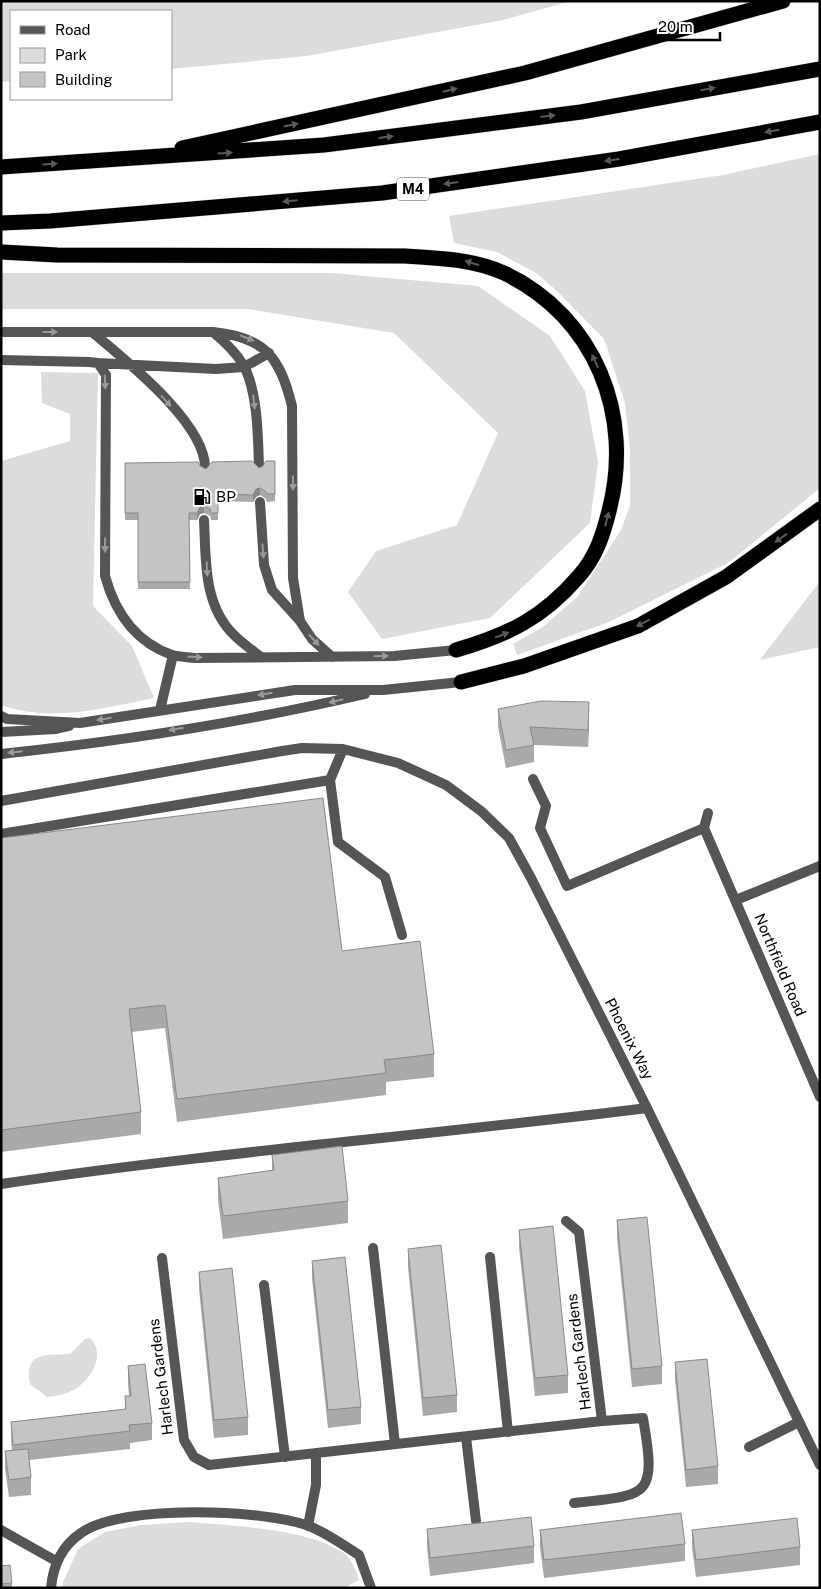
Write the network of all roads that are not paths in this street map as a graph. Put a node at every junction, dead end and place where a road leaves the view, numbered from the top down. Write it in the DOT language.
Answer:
graph roads {
  1 [pos="783,1"];
  2 [pos="820,68"];
  3 [pos="820,122"];
  4 [pos="124,160"];
  5 [pos="1,167"];
  6 [pos="1,223"];
  7 [pos="1,252"];
  8 [pos="1,332"];
  9 [pos="92,332"];
  10 [pos="213,332"];
  11 [pos="269,353"];
  12 [pos="1,360"];
  13 [pos="98,363"];
  14 [pos="130,365"];
  15 [pos="244,367"];
  16 [pos="260,468"];
  17 [pos="205,469"];
  18 [pos="260,502"];
  19 [pos="820,509"];
  20 [pos="204,520"];
  21 [pos="300,621"];
  22 [pos="456,650"];
  23 [pos="173,655"];
  24 [pos="261,657"];
  25 [pos="332,657"];
  26 [pos="461,682"];
  27 [pos="383,690"];
  28 [pos="160,710"];
  29 [pos="1,716"];
  30 [pos="80,723"];
  31 [pos="1,732"];
  32 [pos="343,749"];
  33 [pos="1,754"];
  34 [pos="533,779"];
  35 [pos="330,780"];
  36 [pos="1,801"];
  37 [pos="708,813"];
  38 [pos="704,828"];
  39 [pos="1,834"];
  40 [pos="820,866"];
  41 [pos="736,900"];
  42 [pos="402,935"];
  43 [pos="820,1097"];
  44 [pos="647,1108"];
  45 [pos="1,1184"];
  46 [pos="566,1221"];
  47 [pos="373,1248"];
  48 [pos="162,1258"];
  49 [pos="490,1258"];
  50 [pos="264,1285"];
  51 [pos="602,1422"];
  52 [pos="799,1422"];
  53 [pos="508,1432"];
  54 [pos="466,1437"];
  55 [pos="395,1444"];
  56 [pos="749,1447"];
  57 [pos="316,1453"];
  58 [pos="285,1457"];
  59 [pos="820,1465"];
  60 [pos="574,1503"];
  61 [pos="476,1521"];
  62 [pos="308,1526"];
  63 [pos="1,1530"];
  64 [pos="56,1561"];
  65 [pos="51,1588"];
  66 [pos="371,1588"];
  4 -- 1 [label="highway, one-way"];
  4 -- 2 [label="highway, one-way"];
  3 -- 6 [label="highway, M4, one-way"];
  5 -- 4 [label="highway, one-way"];
  22 -- 7 [label="highway, one-way"];
  8 -- 9 [label="street, one-way"];
  9 -- 10 [label="street"];
  9 -- 14 [label="street"];
  10 -- 11 [label="street, one-way"];
  10 -- 15 [label="street"];
  11 -- 15 [label="street"];
  11 -- 21 [label="street, one-way"];
  12 -- 13 [label="street"];
  13 -- 14 [label="street"];
  13 -- 23 [label="street, one-way"];
  14 -- 15 [label="street"];
  14 -- 17 [label="street, one-way"];
  15 -- 16 [label="street, one-way"];
  18 -- 21 [label="street, one-way"];
  19 -- 26 [label="highway, one-way"];
  20 -- 24 [label="street, one-way"];
  21 -- 25 [label="street, one-way"];
  25 -- 22 [label="street, one-way"];
  23 -- 24 [label="street, one-way"];
  23 -- 28 [label="street"];
  24 -- 25 [label="street"];
  26 -- 27 [label="street"];
  27 -- 28 [label="street, one-way"];
  27 -- 33 [label="street, one-way"];
  28 -- 30 [label="street, one-way"];
  29 -- 30 [label="street"];
  30 -- 31 [label="street"];
  32 -- 35 [label="street"];
  32 -- 36 [label="street, Phoenix Way"];
  32 -- 44 [label="street, Phoenix Way"];
  34 -- 38 [label="street"];
  35 -- 39 [label="street"];
  35 -- 42 [label="street"];
  37 -- 38 [label="street"];
  38 -- 41 [label="street, Northfield Road"];
  40 -- 41 [label="street, Northfield Road"];
  41 -- 43 [label="street, Northfield Road"];
  44 -- 45 [label="street"];
  44 -- 52 [label="street, Phoenix Way"];
  46 -- 51 [label="street, Harlech Gardens"];
  47 -- 55 [label="street"];
  48 -- 58 [label="street, Harlech Gardens"];
  49 -- 53 [label="street"];
  50 -- 58 [label="street"];
  51 -- 53 [label="street, Harlech Gardens"];
  51 -- 60 [label="street"];
  52 -- 56 [label="street"];
  52 -- 59 [label="street, Phoenix Way"];
  53 -- 54 [label="street, Harlech Gardens"];
  54 -- 55 [label="street, Harlech Gardens"];
  54 -- 61 [label="street"];
  55 -- 57 [label="street, Harlech Gardens"];
  57 -- 58 [label="street, Harlech Gardens"];
  57 -- 62 [label="street"];
  62 -- 64 [label="street"];
  62 -- 66 [label="street"];
  63 -- 64 [label="street"];
  64 -- 65 [label="street"];
}
